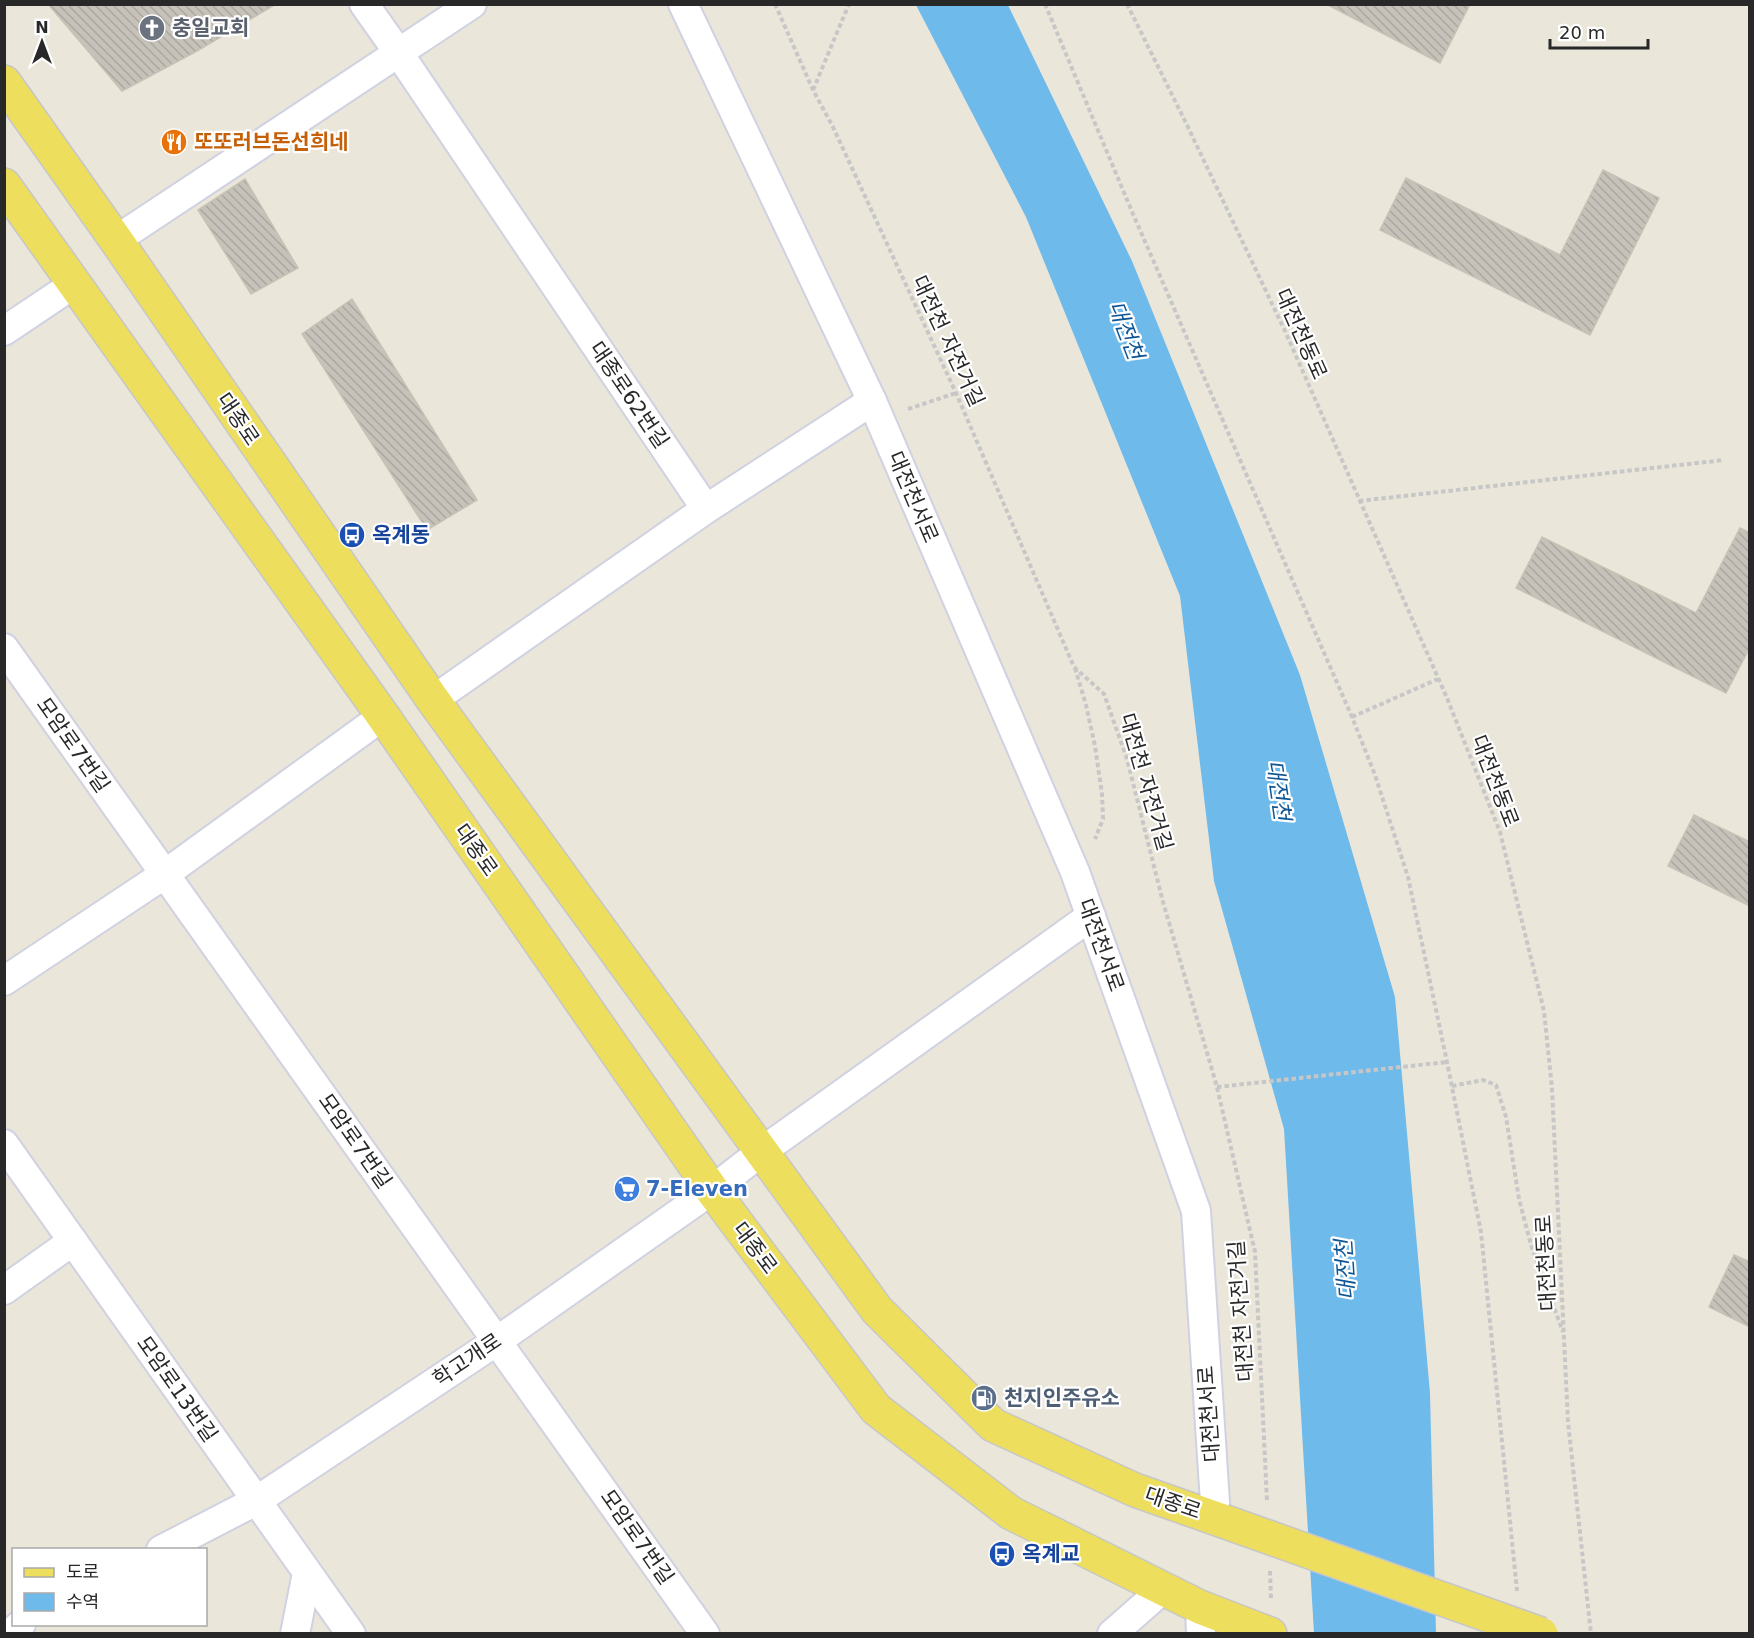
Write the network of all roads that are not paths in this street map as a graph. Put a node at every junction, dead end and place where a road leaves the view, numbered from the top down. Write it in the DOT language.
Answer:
graph roads {
  1 [pos="364,4"];
  2 [pos="472,4"];
  3 [pos="683,4"];
  4 [pos="398,52"];
  5 [pos="4,82"];
  6 [pos="4,185"];
  7 [pos="116,240"];
  8 [pos="74,284"];
  9 [pos="4,331"];
  10 [pos="872,401"];
  11 [pos="706,509"];
  12 [pos="4,648"];
  13 [pos="432,700"];
  14 [pos="383,716"];
  15 [pos="165,874"];
  16 [pos="1091,916"];
  17 [pos="4,981"];
  18 [pos="4,1144"];
  19 [pos="761,1152"];
  20 [pos="712,1190"];
  21 [pos="73,1241"];
  22 [pos="4,1290"];
  23 [pos="497,1341"];
  24 [pos="256,1501"];
  25 [pos="1219,1519"];
  26 [pos="165,1548"];
  27 [pos="307,1573"];
  28 [pos="1162,1590"];
  29 [pos="1201,1621"];
  30 [pos="1271,1622"];
  31 [pos="295,1634"];
  32 [pos="351,1634"];
  33 [pos="705,1634"];
  34 [pos="1112,1634"];
  35 [pos="1541,1634"];
  1 -- 4 [label="street, 대종로62번길"];
  2 -- 4 [label="street"];
  3 -- 10 [label="street, 대전천서로"];
  4 -- 7 [label="street"];
  4 -- 11 [label="street, 대종로62번길"];
  5 -- 7 [label="main road, 대종로"];
  6 -- 8 [label="main road, 대종로"];
  7 -- 13 [label="main road, 대종로"];
  8 -- 9 [label="street"];
  8 -- 14 [label="main road, 대종로"];
  10 -- 11 [label="street"];
  10 -- 16 [label="street, 대전천서로"];
  11 -- 13 [label="street"];
  12 -- 15 [label="street, 모암로7번길"];
  13 -- 19 [label="main road, 대종로"];
  14 -- 15 [label="street"];
  14 -- 20 [label="main road, 대종로"];
  15 -- 17 [label="street"];
  15 -- 23 [label="street, 모암로7번길"];
  16 -- 19 [label="street"];
  16 -- 25 [label="street, 대전천서로"];
  18 -- 21 [label="street, 모암로13번길"];
  19 -- 20 [label="street, 학고개로"];
  19 -- 25 [label="main road, 대종로"];
  20 -- 23 [label="street, 학고개로"];
  20 -- 28 [label="main road, 대종로"];
  21 -- 22 [label="street"];
  21 -- 24 [label="street, 모암로13번길"];
  23 -- 24 [label="street, 학고개로"];
  23 -- 33 [label="street, 모암로7번길"];
  24 -- 26 [label="street, 학고개로"];
  24 -- 27 [label="street, 모암로13번길"];
  25 -- 35 [label="main road, 대종로, bridge"];
  27 -- 31 [label="street"];
  27 -- 32 [label="street, 모암로13번길"];
  28 -- 29 [label="main road, 대종로"];
  28 -- 34 [label="street"];
  29 -- 30 [label="main road, 대종로"];
}
